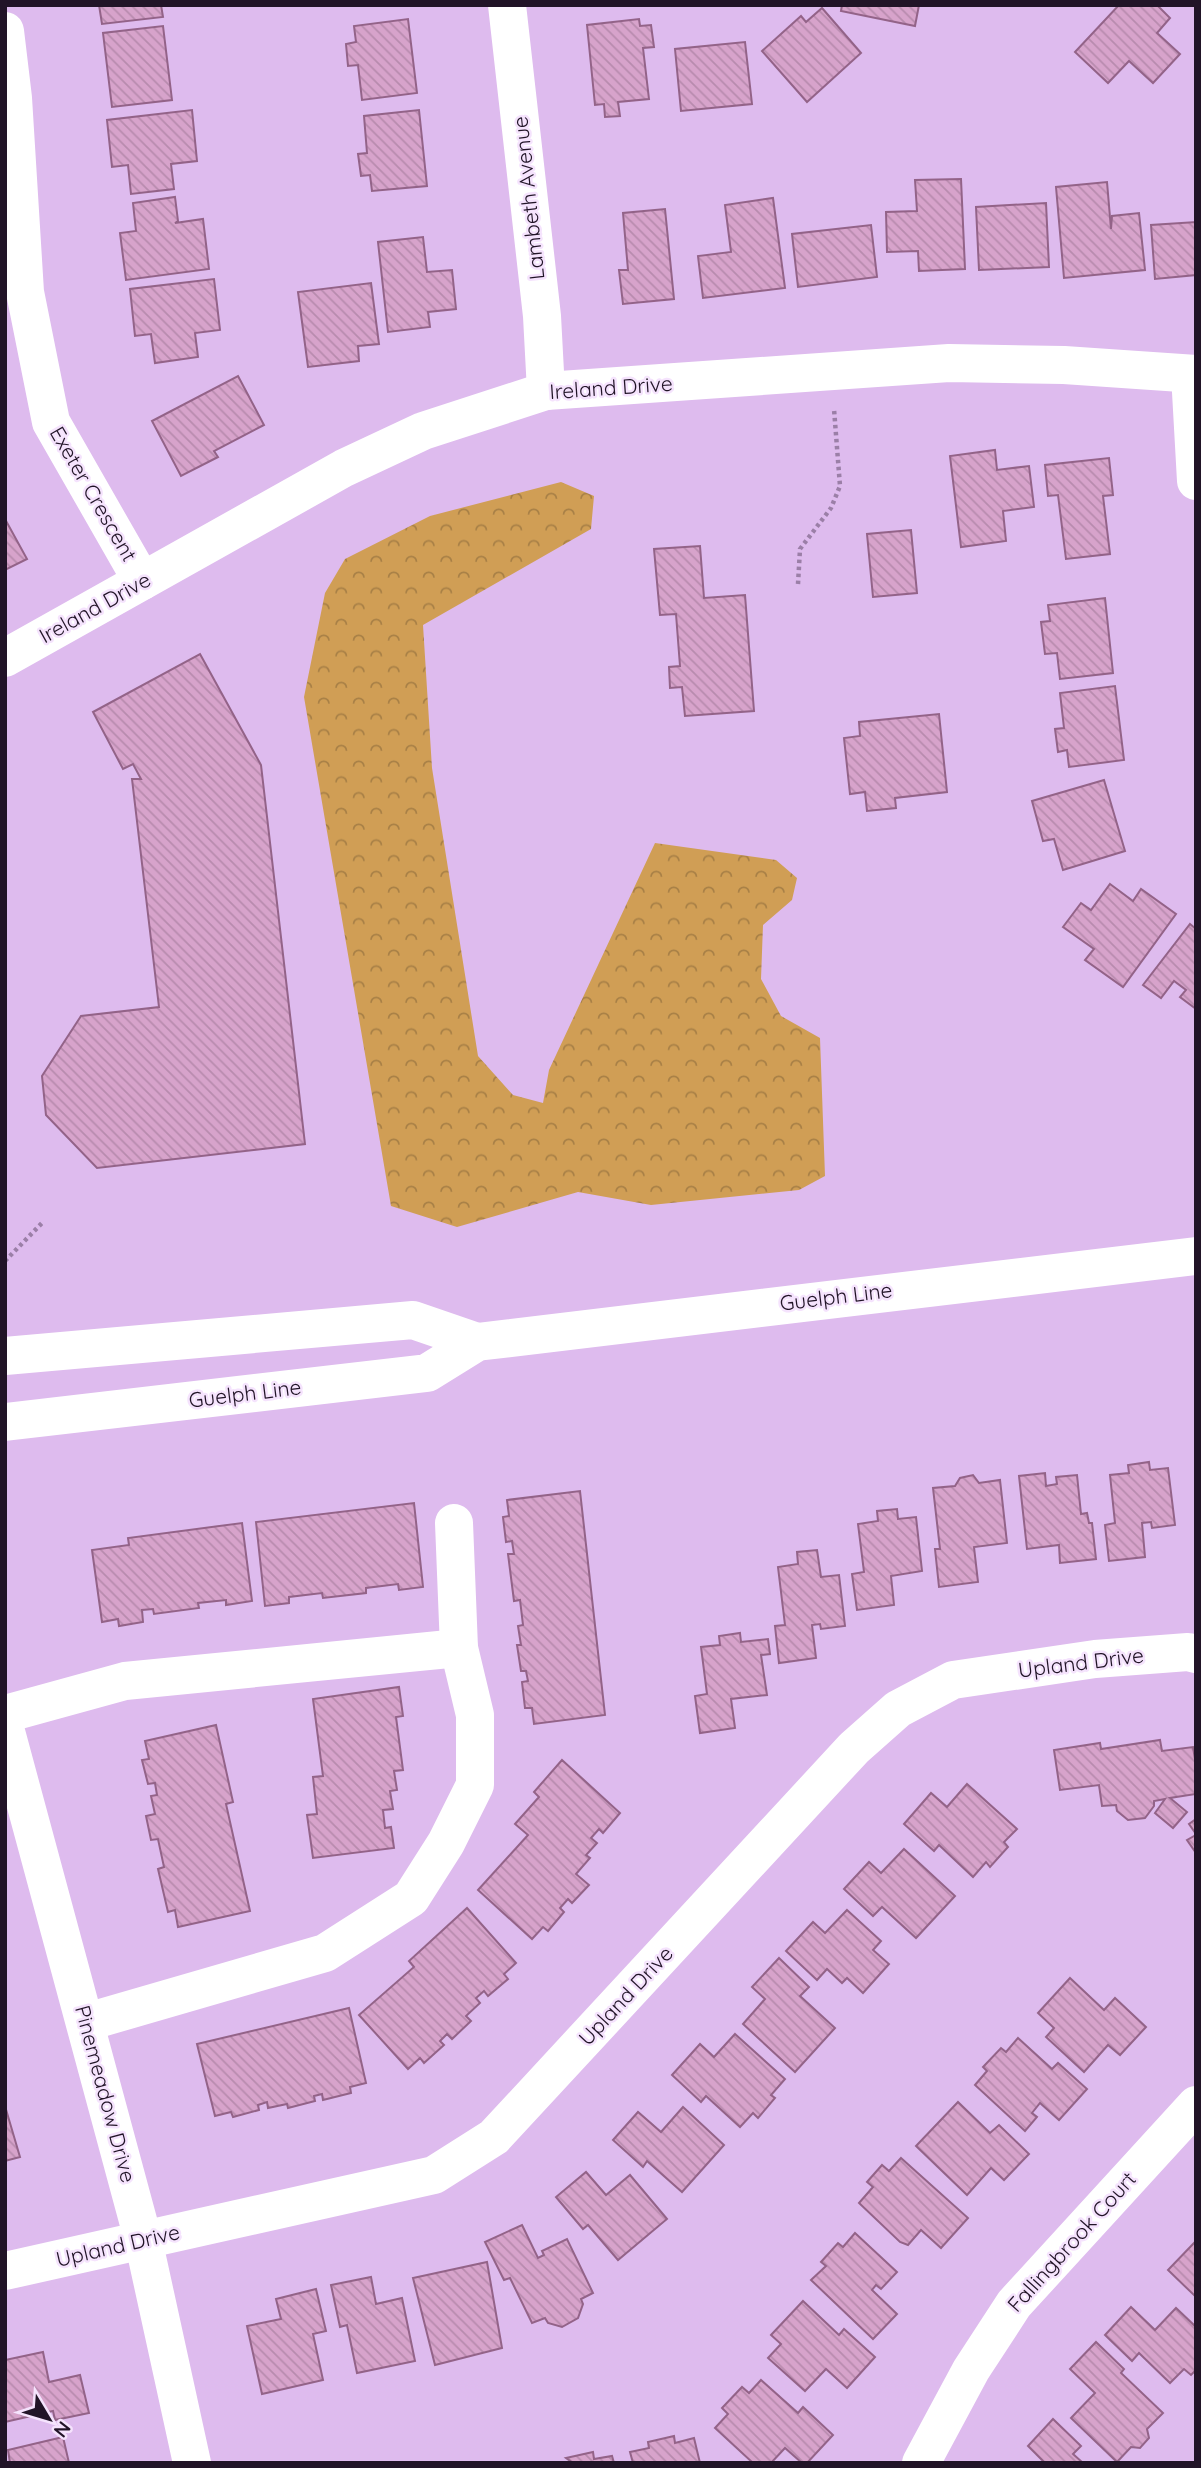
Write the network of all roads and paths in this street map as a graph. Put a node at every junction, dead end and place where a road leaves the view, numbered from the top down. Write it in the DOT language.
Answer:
graph roads {
  1 [pos="507,5"];
  2 [pos="5,30"];
  3 [pos="831,373"];
  4 [pos="1193,374"];
  5 [pos="546,391"];
  6 [pos="1196,481"];
  7 [pos="142,581"];
  8 [pos="798,584"];
  9 [pos="5,658"];
  10 [pos="43,1222"];
  11 [pos="1196,1256"];
  12 [pos="5,1261"];
  13 [pos="477,1342"];
  14 [pos="5,1356"];
  15 [pos="5,1422"];
  16 [pos="454,1523"];
  17 [pos="459,1647"];
  18 [pos="1196,1654"];
  19 [pos="5,1714"];
  20 [pos="5,1728"];
  21 [pos="87,2022"];
  22 [pos="1196,2105"];
  23 [pos="143,2239"];
  24 [pos="5,2272"];
  25 [pos="192,2463"];
  26 [pos="921,2463"];
  1 -- 5 [label="street, Lambeth Avenue"];
  2 -- 7 [label="street, Exeter Crescent"];
  3 -- 4 [label="street, Ireland Drive"];
  3 -- 5 [label="street, Ireland Drive"];
  3 -- 8 [label="path"];
  4 -- 6 [label="street"];
  5 -- 7 [label="street, Ireland Drive"];
  7 -- 9 [label="street, Ireland Drive"];
  10 -- 12 [label="path"];
  11 -- 13 [label="street, Guelph Line"];
  13 -- 14 [label="street, Guelph Line"];
  13 -- 15 [label="street, Guelph Line"];
  16 -- 17 [label="street"];
  17 -- 19 [label="street"];
  17 -- 21 [label="street"];
  18 -- 23 [label="street, Upland Drive"];
  20 -- 21 [label="street, Pinemeadow Drive"];
  21 -- 23 [label="street, Pinemeadow Drive"];
  22 -- 26 [label="street, Fallingbrook Court"];
  23 -- 24 [label="street, Upland Drive"];
  23 -- 25 [label="street, Pinemeadow Drive"];
}
